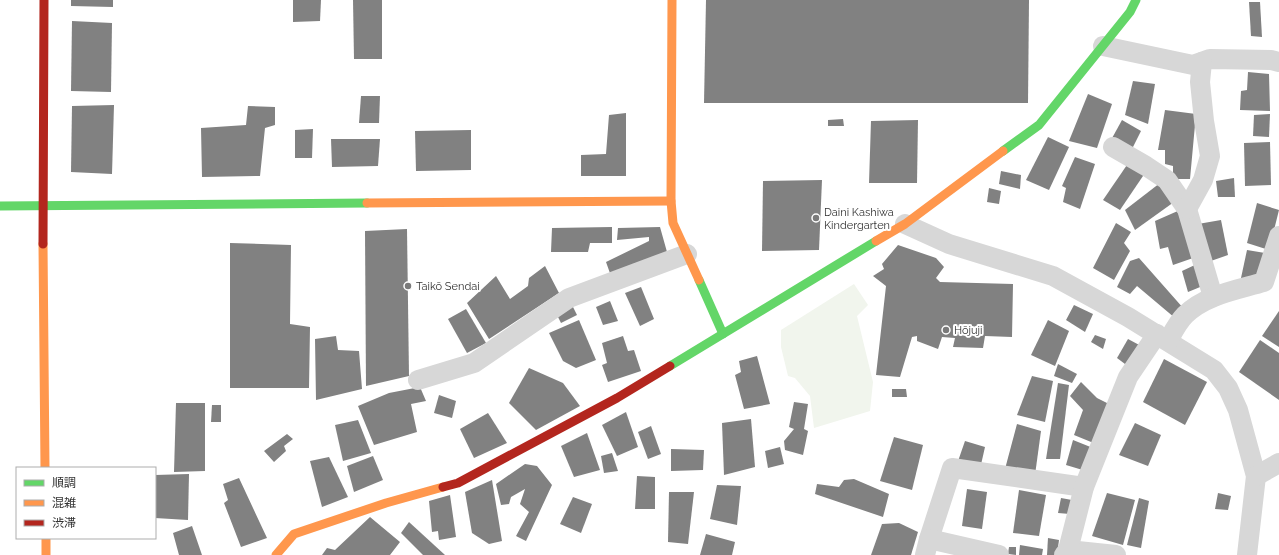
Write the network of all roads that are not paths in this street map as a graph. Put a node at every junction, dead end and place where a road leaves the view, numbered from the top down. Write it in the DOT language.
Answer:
graph roads {
  1 [pos="44,0"];
  2 [pos="672,0"];
  3 [pos="1136,0"];
  4 [pos="1103,46"];
  5 [pos="1202,62"];
  6 [pos="1279,62"];
  7 [pos="1113,147"];
  8 [pos="671,201"];
  9 [pos="0,206"];
  10 [pos="43,206"];
  11 [pos="1187,209"];
  12 [pos="905,224"];
  13 [pos="1279,236"];
  14 [pos="687,254"];
  15 [pos="1213,297"];
  16 [pos="723,334"];
  17 [pos="1162,337"];
  18 [pos="418,380"];
  19 [pos="1279,463"];
  20 [pos="45,467"];
  21 [pos="1256,476"];
  22 [pos="1084,487"];
  23 [pos="46,539"];
  24 [pos="927,547"];
  25 [pos="1066,552"];
  26 [pos="46,555"];
  27 [pos="276,555"];
  28 [pos="999,555"];
  29 [pos="1116,555"];
  30 [pos="1247,555"];
  1 -- 10 [label="street"];
  2 -- 8 [label="street"];
  3 -- 4 [label="street"];
  4 -- 5 [label="street"];
  4 -- 12 [label="street"];
  5 -- 6 [label="street"];
  5 -- 11 [label="street"];
  7 -- 11 [label="street"];
  8 -- 10 [label="street"];
  8 -- 14 [label="street"];
  9 -- 10 [label="street"];
  10 -- 20 [label="street"];
  11 -- 15 [label="street"];
  12 -- 16 [label="street"];
  12 -- 17 [label="street"];
  13 -- 15 [label="street"];
  14 -- 16 [label="street"];
  14 -- 18 [label="street"];
  15 -- 17 [label="street"];
  16 -- 27 [label="street"];
  17 -- 21 [label="street"];
  17 -- 22 [label="street"];
  19 -- 21 [label="street"];
  21 -- 30 [label="street"];
  22 -- 24 [label="street"];
  22 -- 25 [label="street"];
  23 -- 26 [label="street"];
  24 -- 28 [label="street"];
  25 -- 29 [label="street"];
}
